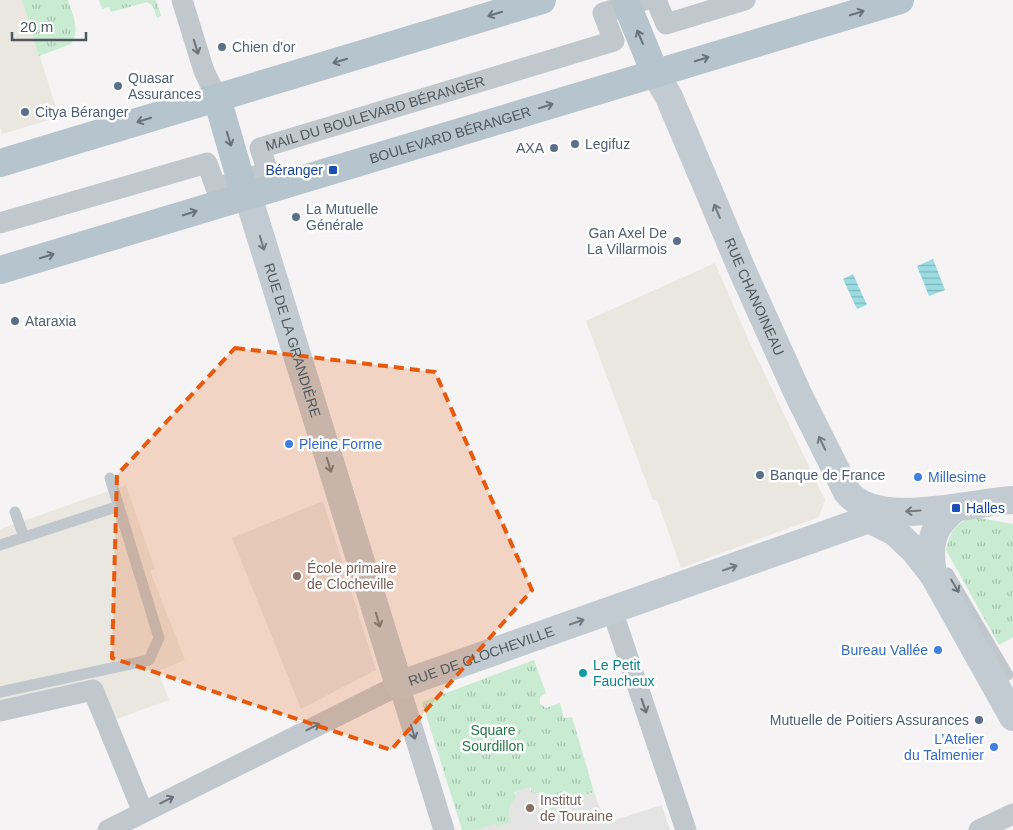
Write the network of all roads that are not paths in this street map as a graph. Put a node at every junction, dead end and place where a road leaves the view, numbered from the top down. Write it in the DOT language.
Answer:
graph roads {
  1 [pos="182,0"];
  2 [pos="542,0"];
  3 [pos="656,0"];
  4 [pos="745,0"];
  5 [pos="900,0"];
  6 [pos="632,2"];
  7 [pos="655,73"];
  8 [pos="217,98"];
  9 [pos="0,163"];
  10 [pos="244,188"];
  11 [pos="0,223"];
  12 [pos="0,270"];
  13 [pos="110,478"];
  14 [pos="118,506"];
  15 [pos="967,506"];
  16 [pos="1009,506"];
  17 [pos="15,512"];
  18 [pos="869,513"];
  19 [pos="24,537"];
  20 [pos="930,544"];
  21 [pos="0,545"];
  22 [pos="932,574"];
  23 [pos="612,610"];
  24 [pos="1008,675"];
  25 [pos="399,685"];
  26 [pos="0,692"];
  27 [pos="0,711"];
  28 [pos="1013,717"];
  29 [pos="143,812"];
  30 [pos="1013,814"];
  31 [pos="108,830"];
  32 [pos="444,830"];
  33 [pos="686,830"];
  34 [pos="979,830"];
  1 -- 8 [label="street, one-way"];
  2 -- 8 [label="main road, one-way"];
  3 -- 4 [label="street"];
  7 -- 5 [label="main road, BOULEVARD BÉRANGER, one-way"];
  7 -- 6 [label="main road, one-way"];
  6 -- 10 [label="street, MAIL DU BOULEVARD BÉRANGER"];
  10 -- 7 [label="main road, BOULEVARD BÉRANGER, one-way"];
  18 -- 7 [label="main road, RUE CHANOINEAU, one-way"];
  8 -- 9 [label="main road, one-way"];
  8 -- 10 [label="main road, one-way"];
  10 -- 11 [label="street, MAIL DU BOULEVARD BÉRANGER"];
  12 -- 10 [label="main road, BOULEVARD BÉRANGER, one-way"];
  10 -- 25 [label="main road, RUE DE LA GRANDIÈRE, one-way"];
  13 -- 14 [label="lane"];
  14 -- 19 [label="lane"];
  14 -- 26 [label="lane"];
  15 -- 16 [label="main road"];
  15 -- 18 [label="main road, one-way"];
  15 -- 20 [label="main road"];
  17 -- 19 [label="lane"];
  18 -- 22 [label="main road, RUE CHANOINEAU"];
  23 -- 18 [label="main road, RUE DE CLOCHEVILLE, one-way"];
  19 -- 21 [label="lane"];
  20 -- 22 [label="main road"];
  20 -- 24 [label="lane, one-way"];
  22 -- 28 [label="main road, RUE CHANOINEAU"];
  25 -- 23 [label="main road, RUE DE CLOCHEVILLE, one-way"];
  23 -- 33 [label="street, one-way"];
  29 -- 25 [label="street, RUE DE CLOCHEVILLE, one-way"];
  25 -- 32 [label="street, RUE DE LA GRANDIÈRE, one-way"];
  27 -- 29 [label="street"];
  29 -- 31 [label="street, RUE DE CLOCHEVILLE"];
  30 -- 34 [label="street"];
}
